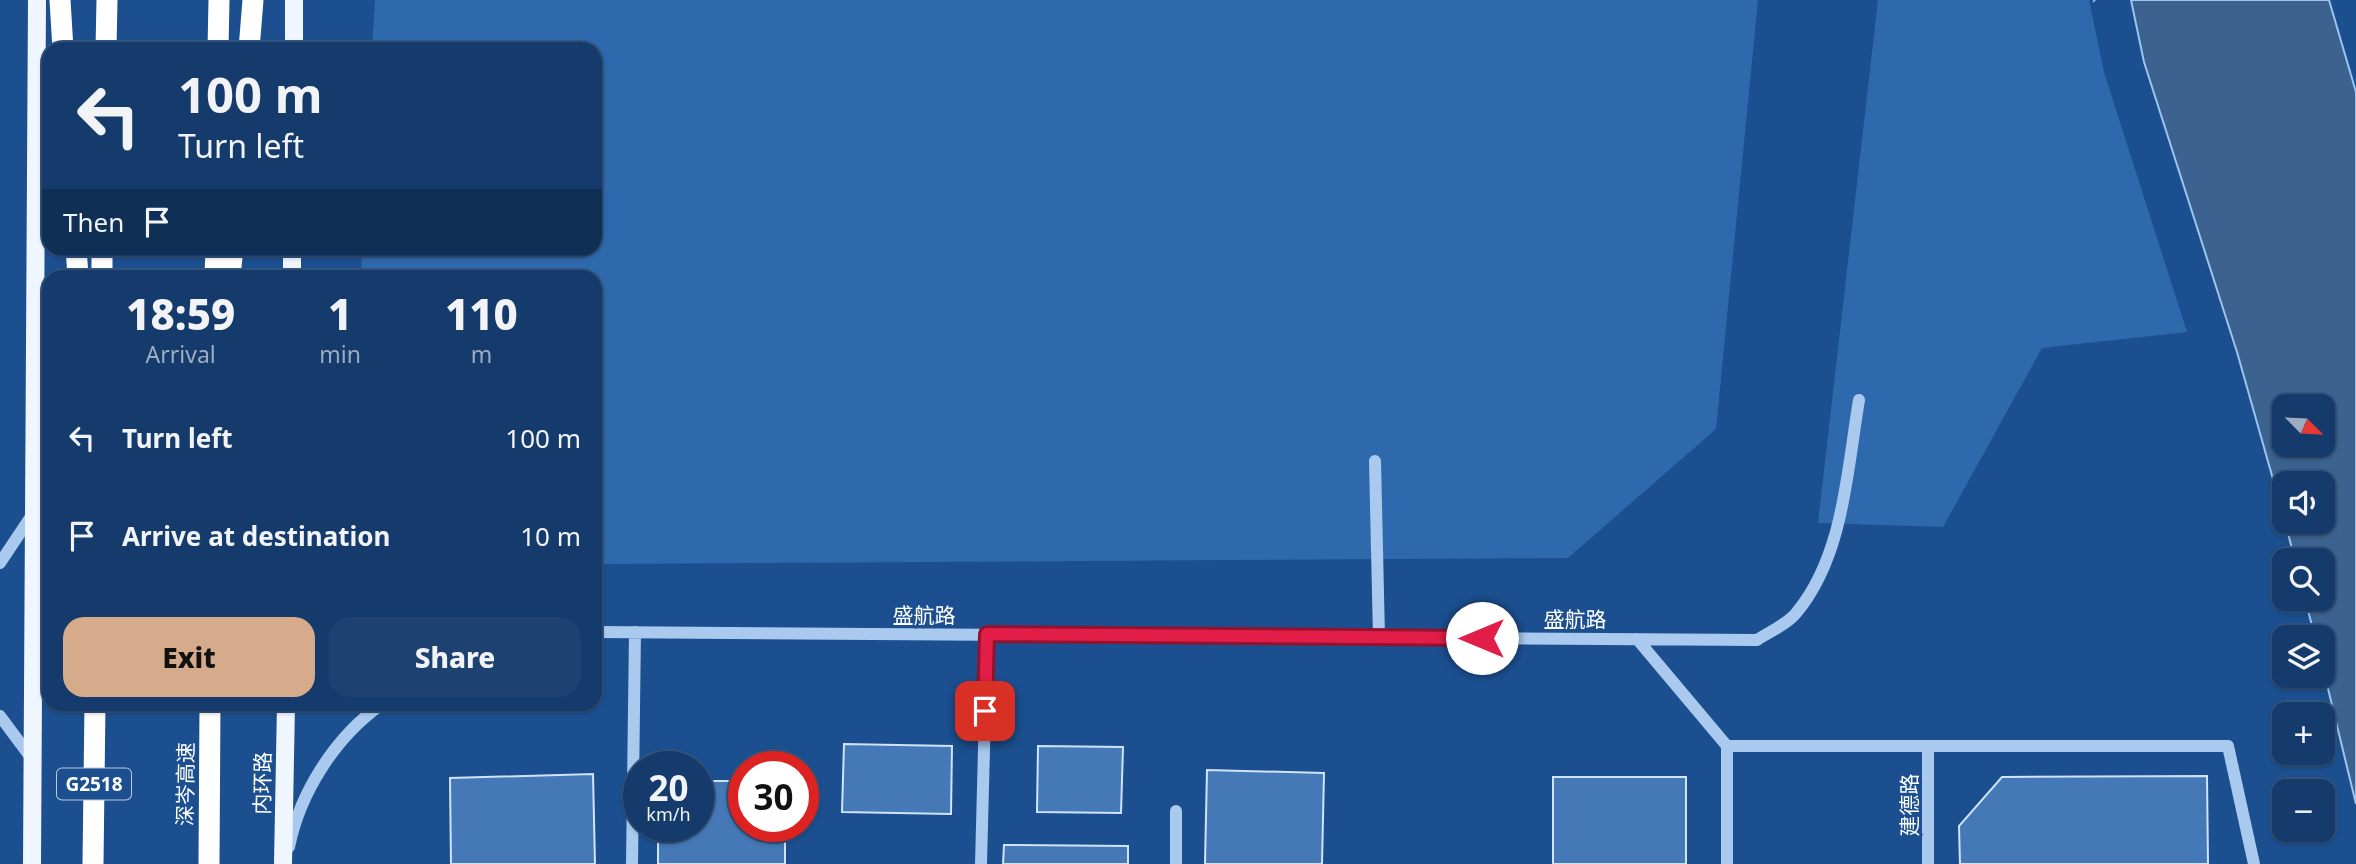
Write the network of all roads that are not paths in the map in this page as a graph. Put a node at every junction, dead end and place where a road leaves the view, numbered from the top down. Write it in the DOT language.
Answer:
graph roads {
  1 [pos="37,0"];
  2 [pos="60,0"];
  3 [pos="107,0"];
  4 [pos="219,0"];
  5 [pos="253,0"];
  6 [pos="294,0"];
  7 [pos="63,42"];
  8 [pos="106,42"];
  9 [pos="218,42"];
  10 [pos="250,42"];
  11 [pos="294,42"];
  12 [pos="1859,400"];
  13 [pos="1375,461"];
  14 [pos="33,514"];
  15 [pos="0,563"];
  16 [pos="602,632"];
  17 [pos="635,632"];
  18 [pos="987,634"];
  19 [pos="1379,637"];
  20 [pos="1637,639"];
  21 [pos="95,711"];
  22 [pos="210,711"];
  23 [pos="286,711"];
  24 [pos="374,711"];
  25 [pos="0,716"];
  26 [pos="1727,746"];
  27 [pos="1928,746"];
  28 [pos="32,759"];
  29 [pos="1176,811"];
  30 [pos="32,864"];
  31 [pos="93,864"];
  32 [pos="209,864"];
  33 [pos="284,864"];
  34 [pos="632,864"];
  35 [pos="981,864"];
  36 [pos="1176,864"];
  37 [pos="1727,864"];
  38 [pos="1928,864"];
  39 [pos="2254,864"];
  1 -- 14 [label="main road"];
  2 -- 7 [label="highway"];
  3 -- 8 [label="highway"];
  4 -- 9 [label="highway"];
  5 -- 10 [label="highway"];
  6 -- 11 [label="main road"];
  12 -- 20 [label="street, 盛航路"];
  13 -- 19 [label="street"];
  14 -- 15 [label="street"];
  14 -- 28 [label="main road"];
  16 -- 17 [label="street, 盛航路"];
  17 -- 18 [label="street, 盛航路"];
  17 -- 34 [label="street"];
  18 -- 19 [label="street, 盛航路"];
  18 -- 35 [label="street"];
  19 -- 20 [label="street, 盛航路"];
  20 -- 26 [label="street"];
  21 -- 31 [label="highway, G2518"];
  22 -- 32 [label="highway, 深岑高速"];
  23 -- 33 [label="main road, 内环路"];
  24 -- 33 [label="street"];
  25 -- 28 [label="street"];
  26 -- 27 [label="street"];
  26 -- 37 [label="street"];
  27 -- 38 [label="street, 建德路"];
  27 -- 39 [label="street"];
  28 -- 30 [label="main road"];
  29 -- 36 [label="street"];
}
